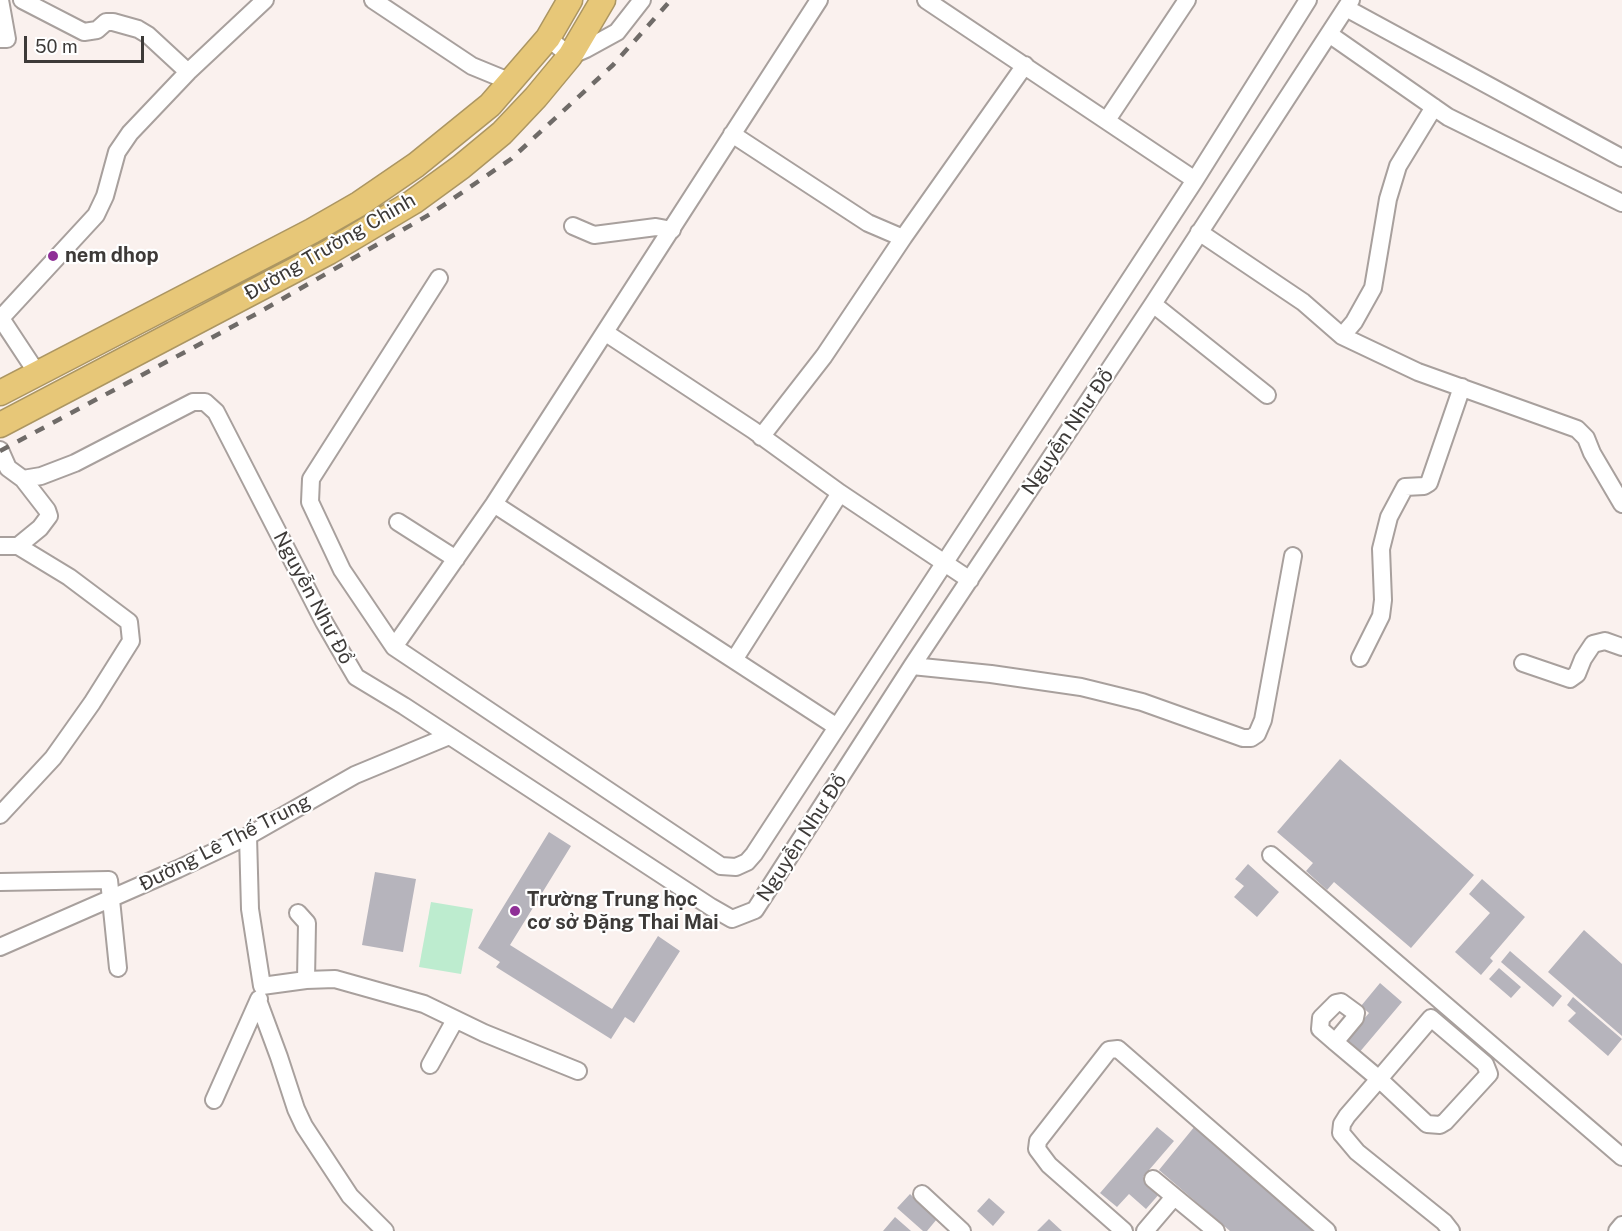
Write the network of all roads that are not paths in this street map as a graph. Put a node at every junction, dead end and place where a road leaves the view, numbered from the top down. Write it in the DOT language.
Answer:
graph roads {
  1 [pos="0,0"];
  2 [pos="22,0"];
  3 [pos="265,0"];
  4 [pos="373,0"];
  5 [pos="570,0"];
  6 [pos="603,0"];
  7 [pos="642,0"];
  8 [pos="819,0"];
  9 [pos="926,0"];
  10 [pos="1187,0"];
  11 [pos="1308,0"];
  12 [pos="1349,4"];
  13 [pos="1329,34"];
  14 [pos="548,38"];
  15 [pos="0,39"];
  16 [pos="570,56"];
  17 [pos="1025,65"];
  18 [pos="188,72"];
  19 [pos="511,82"];
  20 [pos="1434,107"];
  21 [pos="1107,120"];
  22 [pos="732,134"];
  23 [pos="1622,158"];
  24 [pos="1195,180"];
  25 [pos="1622,203"];
  26 [pos="573,226"];
  27 [pos="672,230"];
  28 [pos="1199,232"];
  29 [pos="903,238"];
  30 [pos="439,278"];
  31 [pos="1153,304"];
  32 [pos="0,318"];
  33 [pos="606,333"];
  34 [pos="1342,336"];
  35 [pos="37,373"];
  36 [pos="1462,387"];
  37 [pos="0,393"];
  38 [pos="1267,395"];
  39 [pos="0,425"];
  40 [pos="761,437"];
  41 [pos="0,450"];
  42 [pos="23,479"];
  43 [pos="840,493"];
  44 [pos="494,504"];
  45 [pos="1622,504"];
  46 [pos="398,522"];
  47 [pos="0,546"];
  48 [pos="18,546"];
  49 [pos="1293,556"];
  50 [pos="456,559"];
  51 [pos="944,563"];
  52 [pos="970,580"];
  53 [pos="394,647"];
  54 [pos="1622,648"];
  55 [pos="1360,658"];
  56 [pos="734,660"];
  57 [pos="1523,663"];
  58 [pos="912,666"];
  59 [pos="837,727"];
  60 [pos="449,736"];
  61 [pos="0,815"];
  62 [pos="248,836"];
  63 [pos="1271,855"];
  64 [pos="0,882"];
  65 [pos="111,899"];
  66 [pos="298,913"];
  67 [pos="0,947"];
  68 [pos="118,968"];
  69 [pos="306,980"];
  70 [pos="262,986"];
  71 [pos="258,1004"];
  72 [pos="455,1020"];
  73 [pos="1335,1042"];
  74 [pos="430,1065"];
  75 [pos="578,1071"];
  76 [pos="1379,1079"];
  77 [pos="214,1100"];
  78 [pos="1622,1157"];
  79 [pos="1153,1179"];
  80 [pos="922,1194"];
  81 [pos="1174,1197"];
  82 [pos="385,1231"];
  83 [pos="962,1231"];
  84 [pos="1124,1231"];
  85 [pos="1145,1231"];
  86 [pos="1216,1231"];
  87 [pos="1327,1231"];
  88 [pos="1451,1231"];
  1 -- 15 [label="street"];
  2 -- 18 [label="street"];
  3 -- 18 [label="street"];
  4 -- 19 [label="street"];
  5 -- 14 [label="highway, Đường Trường Chinh"];
  6 -- 16 [label="highway, Đường Trường Chinh"];
  7 -- 16 [label="street"];
  8 -- 22 [label="street"];
  9 -- 17 [label="street"];
  10 -- 21 [label="street"];
  11 -- 24 [label="street"];
  12 -- 13 [label="street, Nguyễn Như Đổ"];
  12 -- 23 [label="street"];
  13 -- 20 [label="street"];
  13 -- 28 [label="street, Nguyễn Như Đổ"];
  14 -- 16 [label="street"];
  14 -- 19 [label="highway, Đường Trường Chinh"];
  16 -- 39 [label="highway, Đường Trường Chinh"];
  17 -- 21 [label="street"];
  17 -- 29 [label="street"];
  18 -- 32 [label="street"];
  19 -- 35 [label="highway, Đường Trường Chinh"];
  20 -- 25 [label="street"];
  20 -- 34 [label="street"];
  21 -- 24 [label="street"];
  22 -- 27 [label="street"];
  22 -- 29 [label="street"];
  24 -- 51 [label="street"];
  26 -- 27 [label="street"];
  27 -- 33 [label="street"];
  28 -- 31 [label="street, Nguyễn Như Đổ"];
  28 -- 34 [label="street"];
  29 -- 40 [label="street"];
  30 -- 53 [label="street"];
  31 -- 38 [label="street"];
  31 -- 52 [label="street, Nguyễn Như Đổ"];
  32 -- 35 [label="street"];
  33 -- 40 [label="street"];
  33 -- 44 [label="street"];
  34 -- 36 [label="street"];
  35 -- 37 [label="highway, Đường Trường Chinh"];
  36 -- 45 [label="street"];
  36 -- 55 [label="street"];
  40 -- 43 [label="street"];
  41 -- 42 [label="street"];
  42 -- 48 [label="street"];
  42 -- 60 [label="street, Nguyễn Như Đổ"];
  43 -- 51 [label="street"];
  43 -- 56 [label="street"];
  44 -- 50 [label="street"];
  44 -- 56 [label="street"];
  46 -- 50 [label="street"];
  47 -- 48 [label="street"];
  48 -- 61 [label="street"];
  49 -- 58 [label="street"];
  50 -- 53 [label="street"];
  51 -- 52 [label="street"];
  51 -- 59 [label="street"];
  52 -- 58 [label="street, Nguyễn Như Đổ"];
  53 -- 59 [label="street"];
  54 -- 57 [label="street"];
  56 -- 59 [label="street"];
  58 -- 60 [label="street, Nguyễn Như Đổ"];
  60 -- 62 [label="street, Đường Lê Thế Trung"];
  62 -- 65 [label="street, Đường Lê Thế Trung"];
  62 -- 70 [label="street"];
  63 -- 78 [label="street"];
  64 -- 65 [label="street"];
  65 -- 67 [label="street, Đường Lê Thế Trung"];
  65 -- 68 [label="street"];
  66 -- 69 [label="street"];
  69 -- 70 [label="street"];
  69 -- 72 [label="street"];
  70 -- 71 [label="street"];
  71 -- 77 [label="street"];
  71 -- 82 [label="street"];
  72 -- 74 [label="street"];
  72 -- 75 [label="street"];
  73 -- 76 [label="street"];
  76 -- 76 [label="street"];
  76 -- 88 [label="street"];
  79 -- 81 [label="street"];
  80 -- 83 [label="street"];
  81 -- 85 [label="street"];
  81 -- 86 [label="street"];
  84 -- 87 [label="street"];
}
